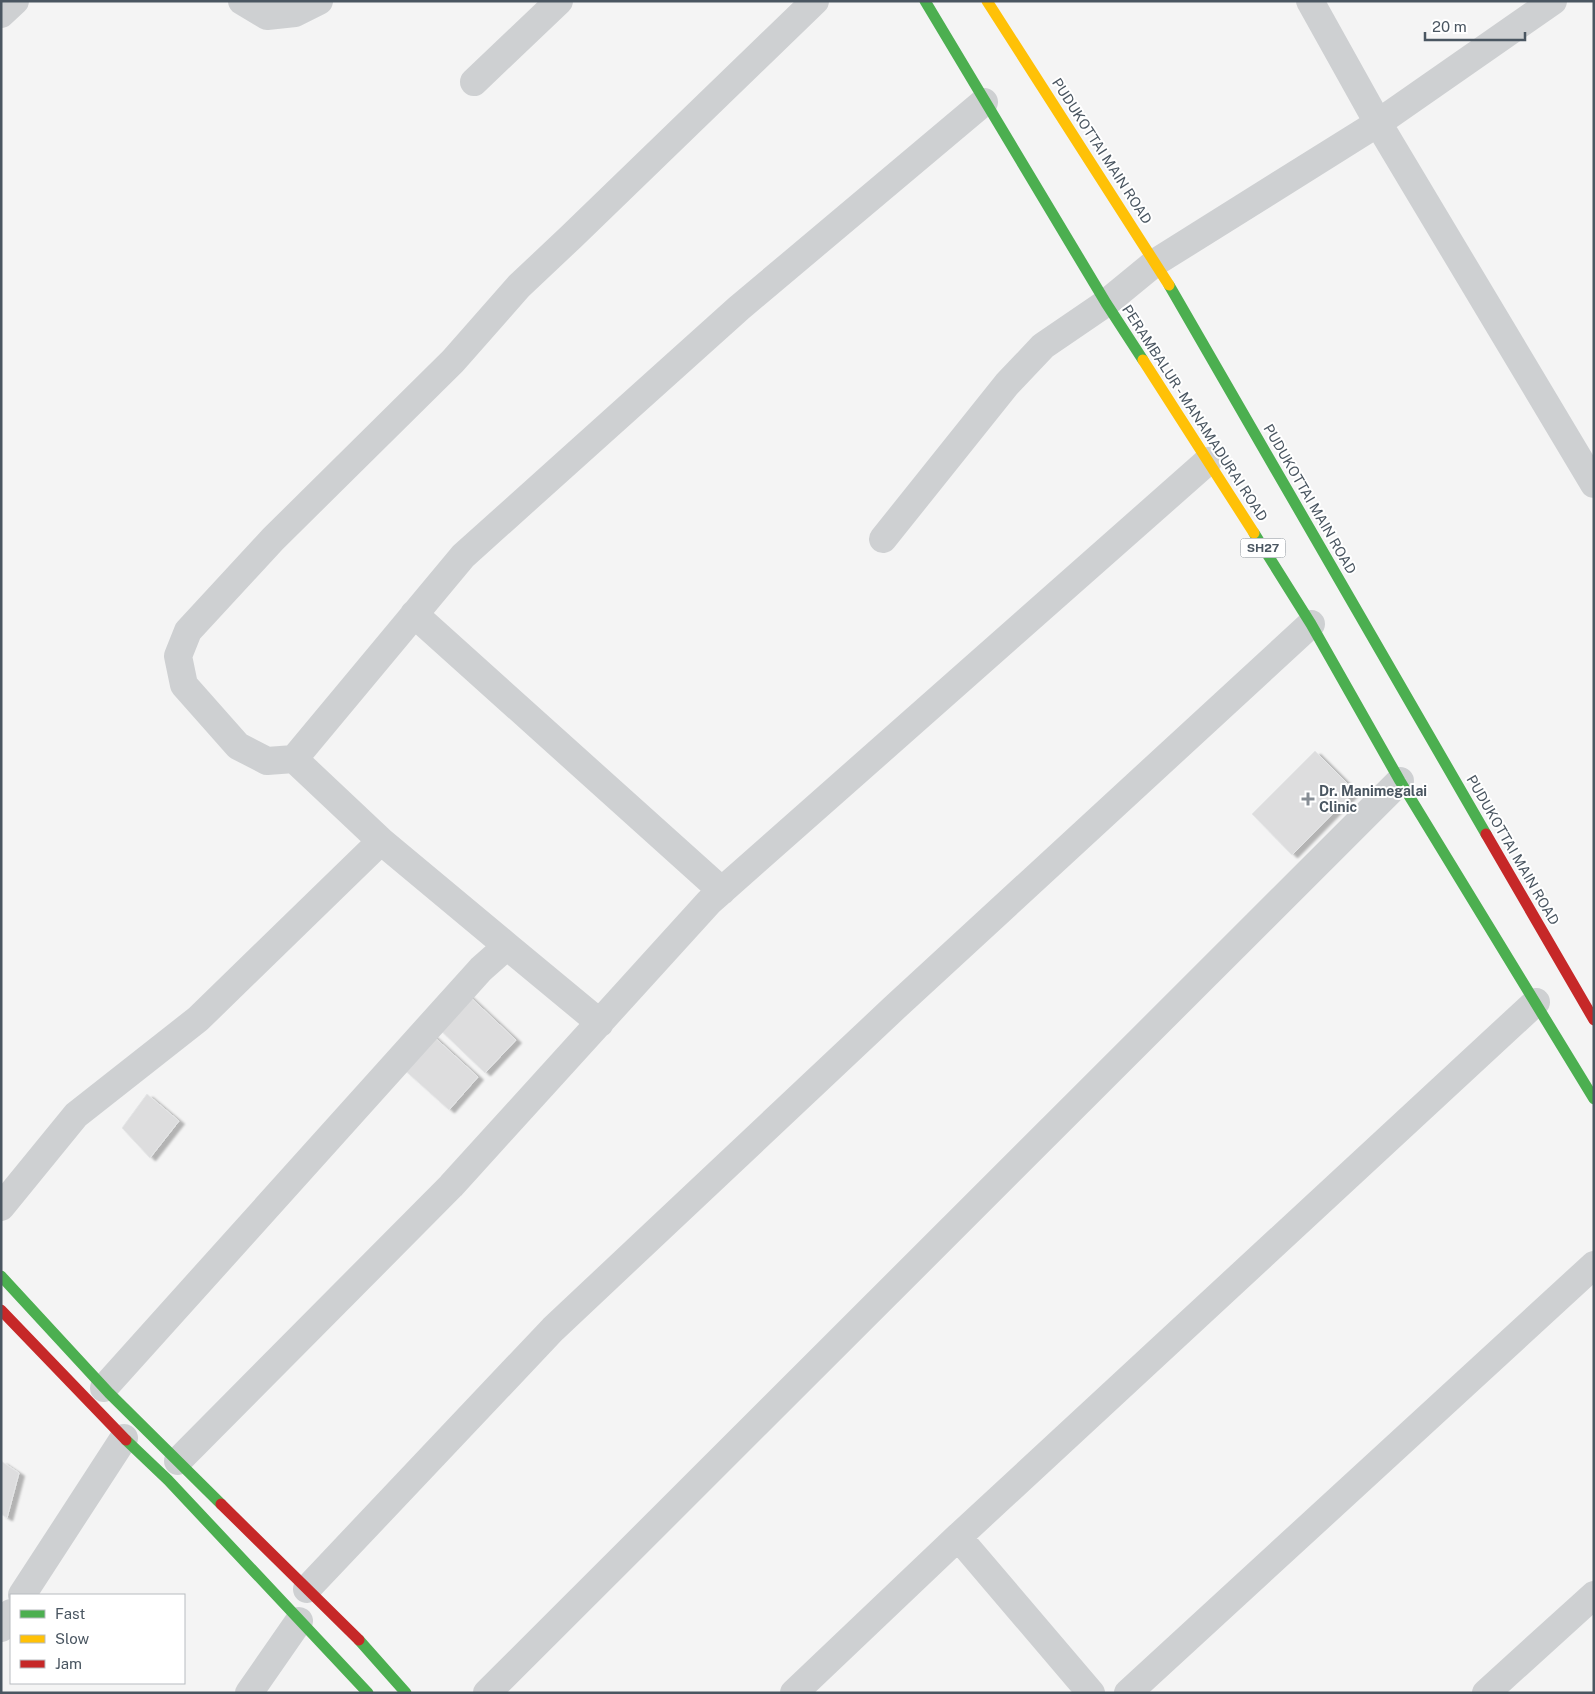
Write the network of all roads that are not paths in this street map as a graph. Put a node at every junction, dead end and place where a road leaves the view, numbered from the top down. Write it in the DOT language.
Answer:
graph roads {
  1 [pos="15,1"];
  2 [pos="242,1"];
  3 [pos="320,1"];
  4 [pos="559,1"];
  5 [pos="815,1"];
  6 [pos="925,1"];
  7 [pos="987,1"];
  8 [pos="1310,1"];
  9 [pos="1553,1"];
  10 [pos="1,14"];
  11 [pos="474,82"];
  12 [pos="984,102"];
  13 [pos="1378,123"];
  14 [pos="1156,262"];
  15 [pos="1106,303"];
  16 [pos="1208,461"];
  17 [pos="1594,484"];
  18 [pos="883,538"];
  19 [pos="414,614"];
  20 [pos="1310,624"];
  21 [pos="294,760"];
  22 [pos="1400,781"];
  23 [pos="381,841"];
  24 [pos="722,891"];
  25 [pos="506,946"];
  26 [pos="1536,1002"];
  27 [pos="1594,1020"];
  28 [pos="600,1023"];
  29 [pos="1594,1099"];
  30 [pos="1,1207"];
  31 [pos="1594,1264"];
  32 [pos="1,1276"];
  33 [pos="1,1310"];
  34 [pos="104,1388"];
  35 [pos="124,1438"];
  36 [pos="178,1461"];
  37 [pos="958,1537"];
  38 [pos="307,1588"];
  39 [pos="23,1594"];
  40 [pos="1594,1595"];
  41 [pos="10,1614"];
  42 [pos="299,1622"];
  43 [pos="1,1628"];
  44 [pos="249,1693"];
  45 [pos="368,1693"];
  46 [pos="406,1693"];
  47 [pos="487,1693"];
  48 [pos="794,1693"];
  49 [pos="1091,1693"];
  50 [pos="1128,1693"];
  51 [pos="1486,1693"];
  1 -- 10 [label="street"];
  2 -- 3 [label="street"];
  4 -- 11 [label="street"];
  5 -- 21 [label="street"];
  6 -- 12 [label="main road, PERAMBALUR - MANAMADURAI ROAD / SH27"];
  7 -- 14 [label="main road, PUDUKOTTAI MAIN ROAD"];
  8 -- 13 [label="street"];
  9 -- 13 [label="street"];
  12 -- 15 [label="main road, PERAMBALUR - MANAMADURAI ROAD / SH27"];
  12 -- 19 [label="street"];
  13 -- 14 [label="street"];
  13 -- 17 [label="street"];
  14 -- 15 [label="street"];
  14 -- 27 [label="main road, PUDUKOTTAI MAIN ROAD"];
  15 -- 16 [label="main road, PERAMBALUR - MANAMADURAI ROAD / SH27"];
  15 -- 18 [label="street"];
  16 -- 20 [label="main road, PERAMBALUR - MANAMADURAI ROAD / SH27"];
  16 -- 24 [label="street"];
  19 -- 21 [label="street"];
  19 -- 24 [label="street"];
  20 -- 22 [label="main road, PERAMBALUR - MANAMADURAI ROAD / SH27"];
  20 -- 38 [label="street"];
  21 -- 23 [label="street"];
  22 -- 26 [label="main road, PERAMBALUR - MANAMADURAI ROAD / SH27"];
  22 -- 47 [label="street"];
  23 -- 25 [label="street"];
  23 -- 30 [label="street"];
  24 -- 28 [label="street"];
  25 -- 28 [label="street"];
  25 -- 34 [label="street"];
  26 -- 29 [label="main road, PERAMBALUR - MANAMADURAI ROAD / SH27"];
  26 -- 37 [label="street"];
  28 -- 36 [label="street"];
  31 -- 50 [label="street"];
  32 -- 34 [label="main road"];
  33 -- 35 [label="main road"];
  34 -- 36 [label="main road"];
  35 -- 39 [label="street"];
  35 -- 42 [label="main road"];
  36 -- 38 [label="main road"];
  37 -- 48 [label="street"];
  37 -- 49 [label="street"];
  38 -- 46 [label="main road"];
  40 -- 51 [label="street"];
  41 -- 43 [label="street"];
  42 -- 44 [label="street"];
  42 -- 45 [label="main road"];
}
